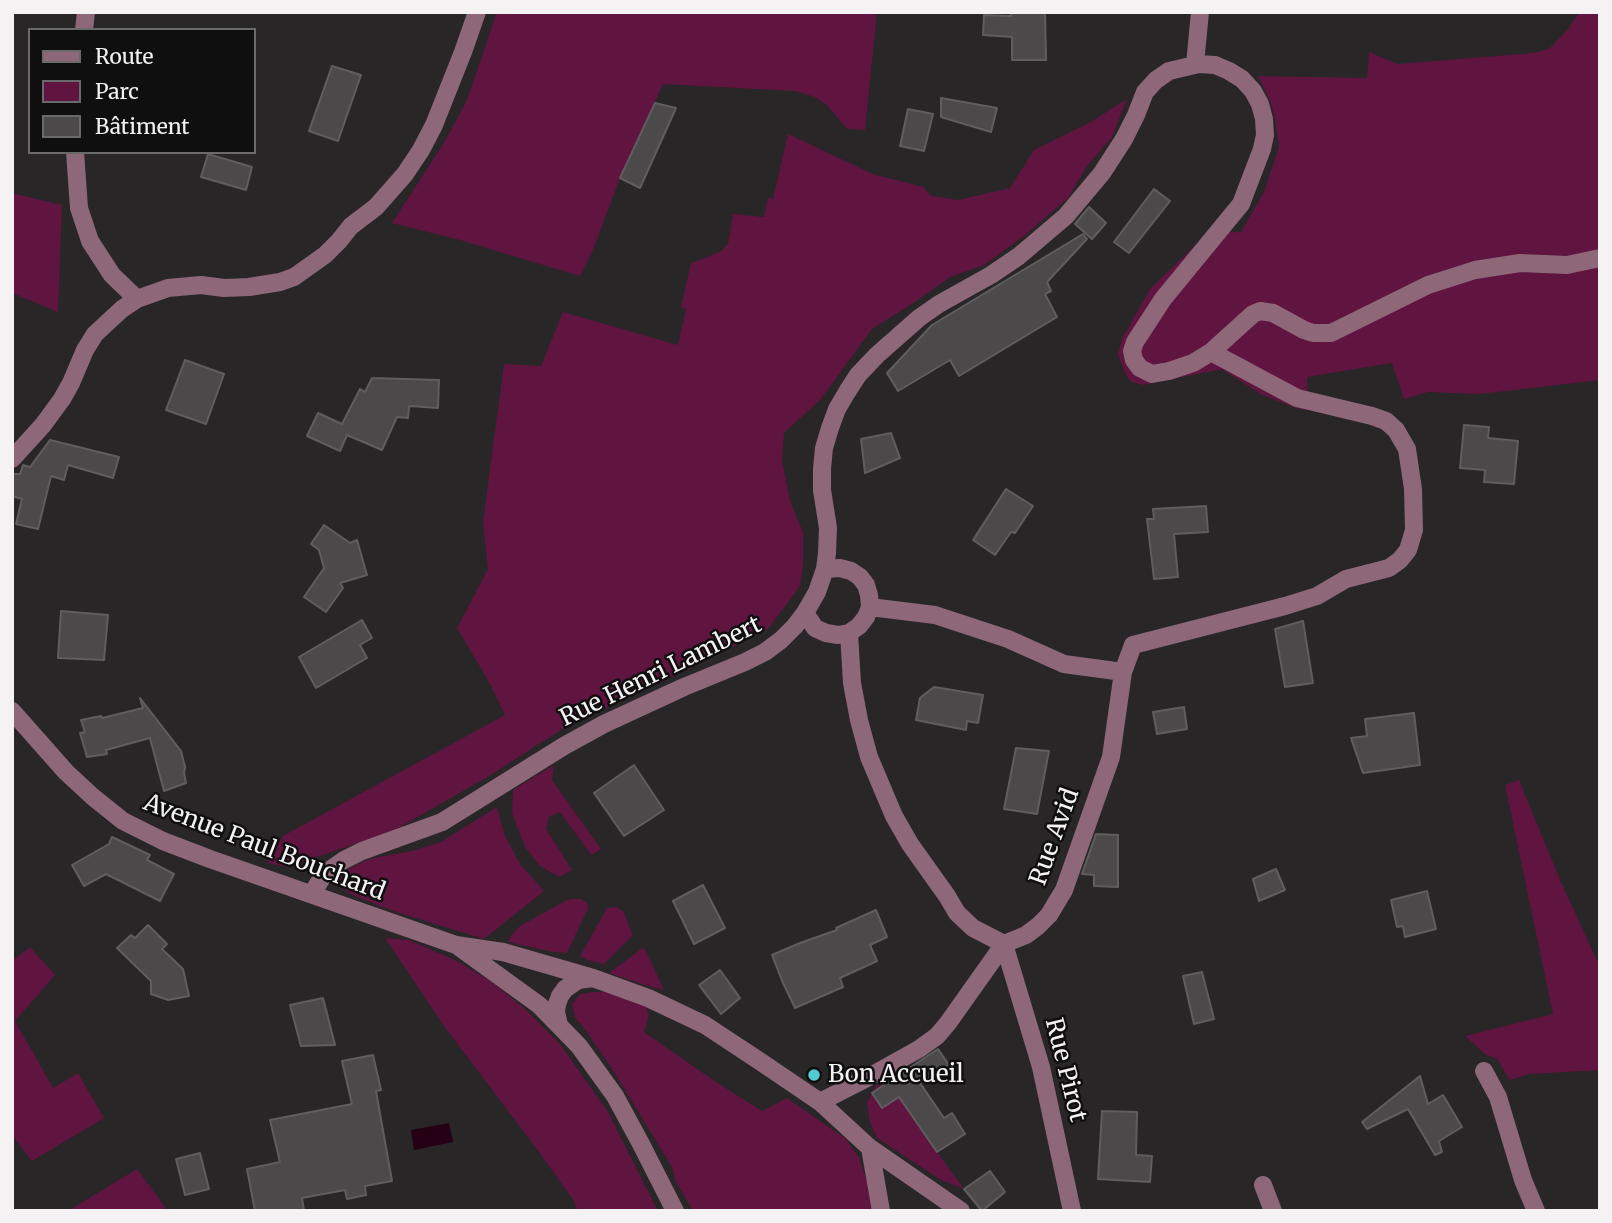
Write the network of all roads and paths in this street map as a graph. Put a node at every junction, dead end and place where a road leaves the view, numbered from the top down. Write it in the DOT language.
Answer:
graph roads {
  1 [pos="477,12"];
  2 [pos="1200,12"];
  3 [pos="1195,64"];
  4 [pos="75,154"];
  5 [pos="1600,258"];
  6 [pos="137,299"];
  7 [pos="1211,352"];
  8 [pos="12,459"];
  9 [pos="824,569"];
  10 [pos="870,607"];
  11 [pos="805,613"];
  12 [pos="849,633"];
  13 [pos="1124,672"];
  14 [pos="12,711"];
  15 [pos="312,894"];
  16 [pos="1003,944"];
  17 [pos="456,945"];
  18 [pos="593,978"];
  19 [pos="559,1025"];
  20 [pos="1484,1070"];
  21 [pos="820,1102"];
  22 [pos="870,1148"];
  23 [pos="1263,1185"];
  24 [pos="675,1211"];
  25 [pos="881,1211"];
  26 [pos="961,1211"];
  27 [pos="1072,1211"];
  28 [pos="1273,1211"];
  29 [pos="1536,1211"];
  1 -- 6 [label="street"];
  2 -- 3 [label="street"];
  3 -- 7 [label="street"];
  3 -- 9 [label="street, Rue Henri Lambert"];
  4 -- 6 [label="street"];
  5 -- 7 [label="street"];
  6 -- 8 [label="street"];
  7 -- 13 [label="street, Rue Avid"];
  9 -- 10 [label="street"];
  9 -- 11 [label="street, Rue Henri Lambert"];
  10 -- 12 [label="street"];
  10 -- 13 [label="street"];
  11 -- 12 [label="street"];
  11 -- 15 [label="street, Rue Henri Lambert"];
  12 -- 16 [label="street"];
  13 -- 16 [label="street, Rue Avid"];
  14 -- 15 [label="street, Avenue Paul Bouchard"];
  15 -- 17 [label="street, Avenue Paul Bouchard"];
  16 -- 21 [label="street, Rue Avid"];
  16 -- 27 [label="street, Rue Pirot"];
  17 -- 18 [label="street"];
  17 -- 19 [label="street"];
  18 -- 19 [label="street"];
  18 -- 21 [label="street"];
  19 -- 24 [label="street"];
  20 -- 29 [label="street"];
  21 -- 22 [label="street"];
  22 -- 25 [label="street"];
  22 -- 26 [label="street"];
  23 -- 28 [label="street"];
}
